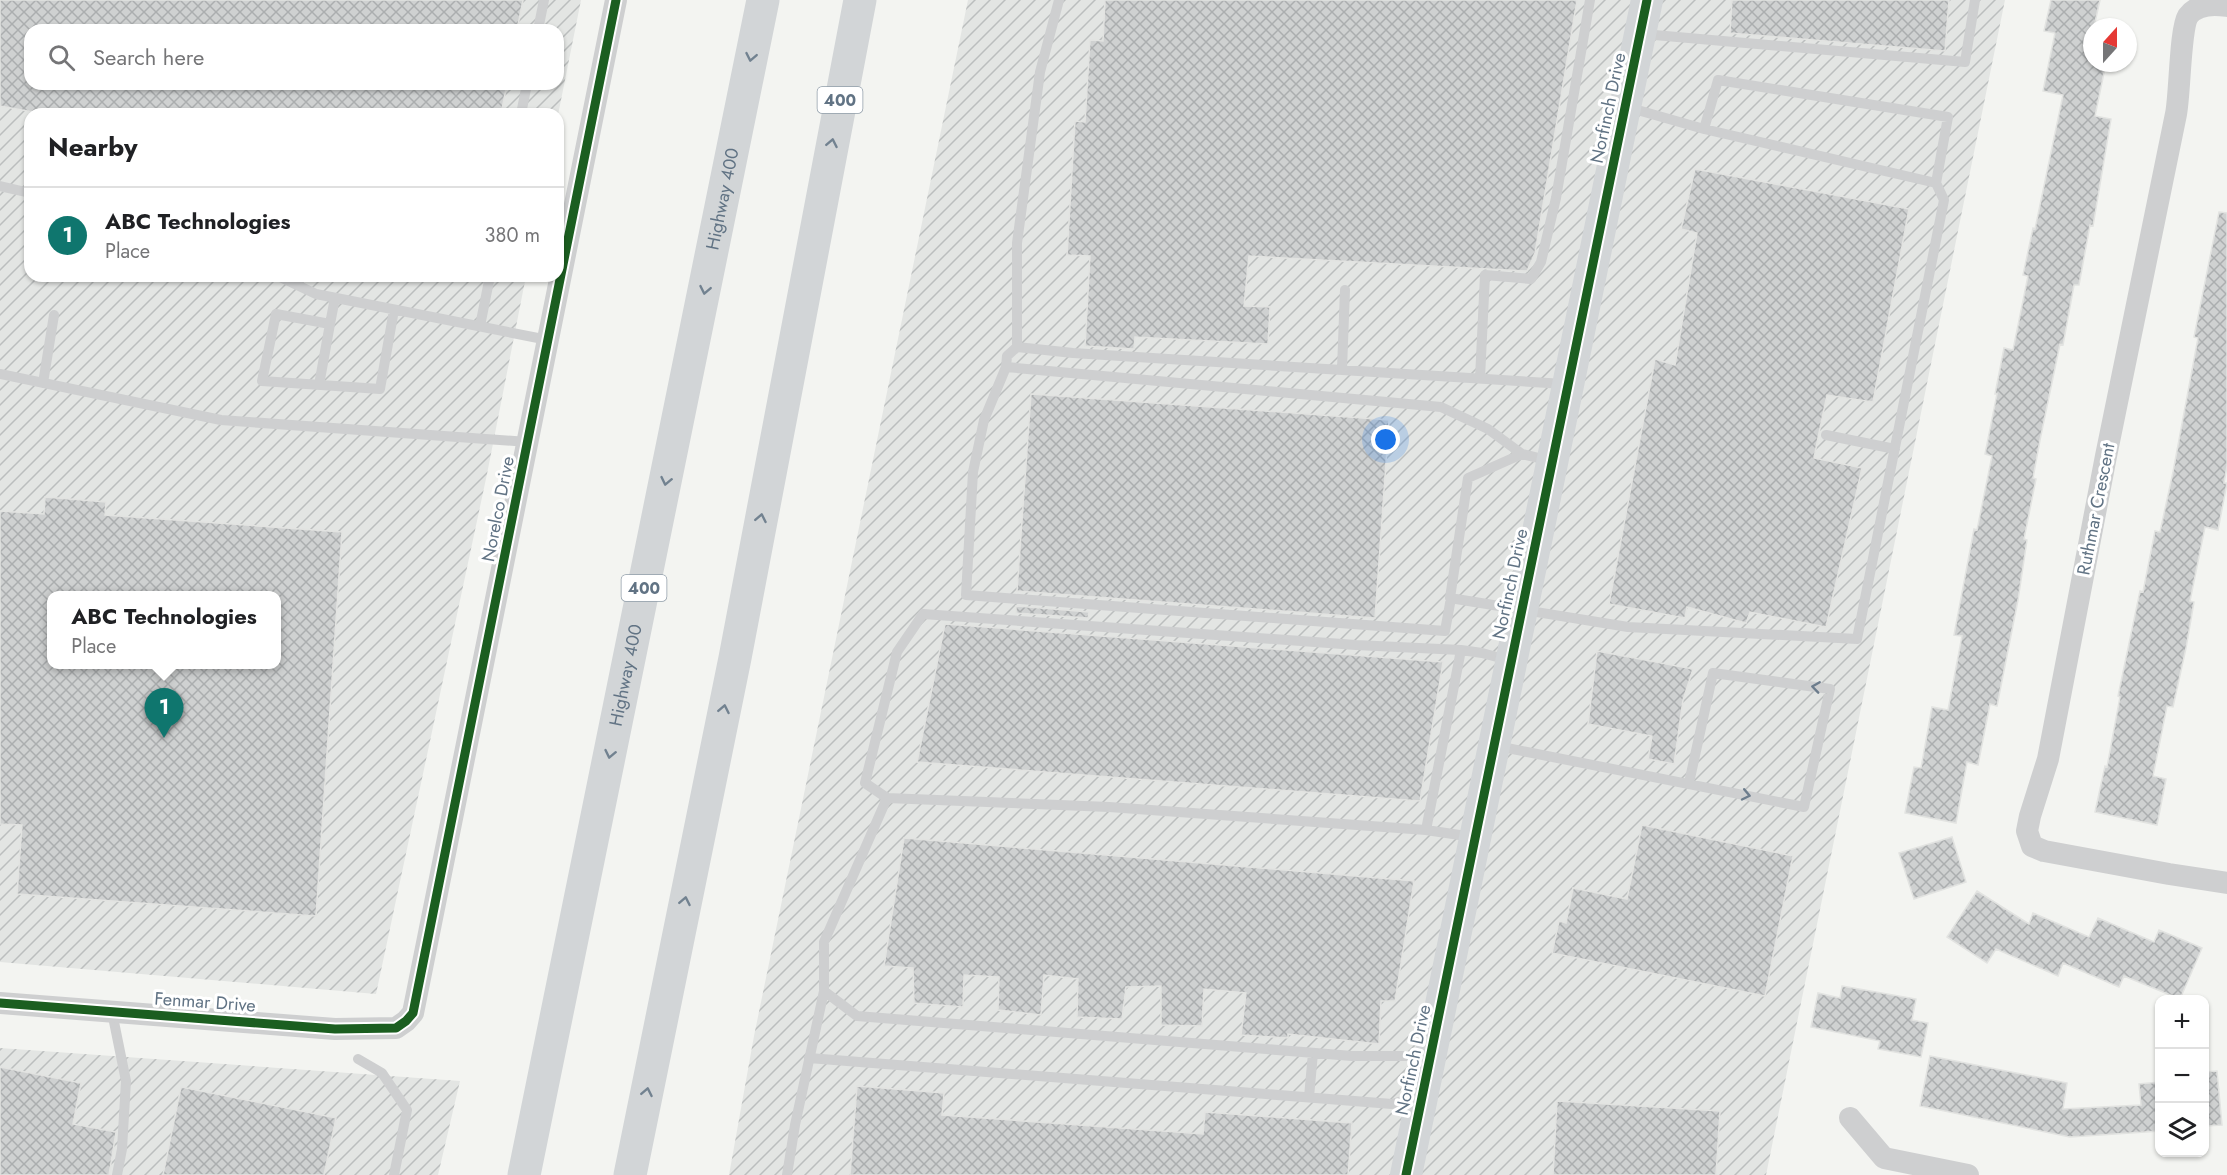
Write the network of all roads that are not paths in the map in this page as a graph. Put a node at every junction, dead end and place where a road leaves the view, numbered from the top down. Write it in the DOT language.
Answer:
graph roads {
  1 [pos="544,0"];
  2 [pos="616,0"];
  3 [pos="763,0"];
  4 [pos="860,0"];
  5 [pos="1059,0"];
  6 [pos="1590,0"];
  7 [pos="1647,0"];
  8 [pos="1975,0"];
  9 [pos="2227,6"];
  10 [pos="539,24"];
  11 [pos="1640,33"];
  12 [pos="526,90"];
  13 [pos="1625,107"];
  14 [pos="522,108"];
  15 [pos="1704,129"];
  16 [pos="1936,183"];
  17 [pos="0,186"];
  18 [pos="24,191"];
  19 [pos="564,260"];
  20 [pos="291,282"];
  21 [pos="489,282"];
  22 [pos="560,282"];
  23 [pos="1345,290"];
  24 [pos="335,298"];
  25 [pos="394,310"];
  26 [pos="54,315"];
  27 [pos="330,324"];
  28 [pos="480,326"];
  29 [pos="548,340"];
  30 [pos="1017,347"];
  31 [pos="1006,367"];
  32 [pos="1342,369"];
  33 [pos="0,374"];
  34 [pos="1480,378"];
  35 [pos="43,383"];
  36 [pos="319,385"];
  37 [pos="1568,385"];
  38 [pos="1826,435"];
  39 [pos="528,442"];
  40 [pos="1895,448"];
  41 [pos="1522,454"];
  42 [pos="1553,461"];
  43 [pos="1451,597"];
  44 [pos="1522,610"];
  45 [pos="1445,631"];
  46 [pos="1443,649"];
  47 [pos="1461,650"];
  48 [pos="1512,661"];
  49 [pos="1494,746"];
  50 [pos="1689,783"];
  51 [pos="887,798"];
  52 [pos="1426,830"];
  53 [pos="1475,838"];
  54 [pos="2227,883"];
  55 [pos="824,991"];
  56 [pos="0,1003"];
  57 [pos="112,1011"];
  58 [pos="406,1022"];
  59 [pos="1313,1053"];
  60 [pos="1431,1056"];
  61 [pos="809,1058"];
  62 [pos="358,1059"];
  63 [pos="1422,1095"];
  64 [pos="1310,1097"];
  65 [pos="1850,1118"];
  66 [pos="633,1166"];
  67 [pos="117,1175"];
  68 [pos="394,1175"];
  69 [pos="524,1175"];
  70 [pos="787,1175"];
  71 [pos="1406,1175"];
  72 [pos="1968,1175"];
  1 -- 10 [label="lane"];
  2 -- 19 [label="street, Norelco Drive"];
  3 -- 69 [label="highway, Highway 400 / 400, one-way"];
  66 -- 4 [label="highway, 400, one-way"];
  5 -- 30 [label="lane"];
  6 -- 34 [label="lane"];
  7 -- 11 [label="street, Norfinch Drive"];
  8 -- 11 [label="lane"];
  9 -- 54 [label="street, Ruthmar Crescent"];
  11 -- 13 [label="street, Norfinch Drive"];
  12 -- 14 [label="lane"];
  13 -- 15 [label="lane"];
  13 -- 37 [label="street, Norfinch Drive"];
  15 -- 16 [label="lane"];
  15 -- 16 [label="lane"];
  16 -- 40 [label="lane"];
  17 -- 18 [label="lane"];
  20 -- 24 [label="lane"];
  21 -- 28 [label="lane"];
  22 -- 29 [label="street, Norelco Drive"];
  23 -- 32 [label="lane"];
  24 -- 25 [label="lane"];
  24 -- 27 [label="lane"];
  25 -- 28 [label="lane"];
  25 -- 36 [label="lane"];
  26 -- 35 [label="lane"];
  27 -- 36 [label="lane"];
  27 -- 36 [label="lane"];
  28 -- 29 [label="lane"];
  29 -- 39 [label="street, Norelco Drive"];
  30 -- 31 [label="lane"];
  30 -- 32 [label="lane"];
  31 -- 41 [label="lane"];
  31 -- 45 [label="lane"];
  32 -- 34 [label="lane"];
  33 -- 35 [label="lane"];
  34 -- 37 [label="lane"];
  35 -- 39 [label="lane"];
  37 -- 42 [label="street, Norfinch Drive"];
  38 -- 40 [label="lane"];
  39 -- 58 [label="street, Norelco Drive"];
  40 -- 44 [label="lane"];
  41 -- 42 [label="lane"];
  41 -- 43 [label="lane"];
  42 -- 44 [label="street, Norfinch Drive"];
  43 -- 44 [label="lane"];
  43 -- 45 [label="lane"];
  44 -- 48 [label="street, Norfinch Drive"];
  45 -- 46 [label="lane"];
  46 -- 47 [label="lane"];
  46 -- 51 [label="lane"];
  47 -- 48 [label="lane"];
  47 -- 52 [label="lane"];
  48 -- 49 [label="street, Norfinch Drive"];
  49 -- 50 [label="lane"];
  49 -- 53 [label="street, Norfinch Drive"];
  50 -- 50 [label="lane, one-way"];
  51 -- 52 [label="lane"];
  51 -- 55 [label="lane"];
  52 -- 53 [label="lane"];
  53 -- 60 [label="street, Norfinch Drive"];
  55 -- 59 [label="lane"];
  55 -- 61 [label="lane"];
  56 -- 57 [label="street, Fenmar Drive"];
  57 -- 58 [label="street, Fenmar Drive"];
  57 -- 67 [label="lane"];
  59 -- 60 [label="lane"];
  59 -- 64 [label="lane"];
  60 -- 63 [label="street, Norfinch Drive"];
  61 -- 64 [label="lane"];
  61 -- 70 [label="lane"];
  62 -- 68 [label="lane"];
  63 -- 64 [label="lane"];
  63 -- 71 [label="street, Norfinch Drive"];
  65 -- 72 [label="street"];
}
